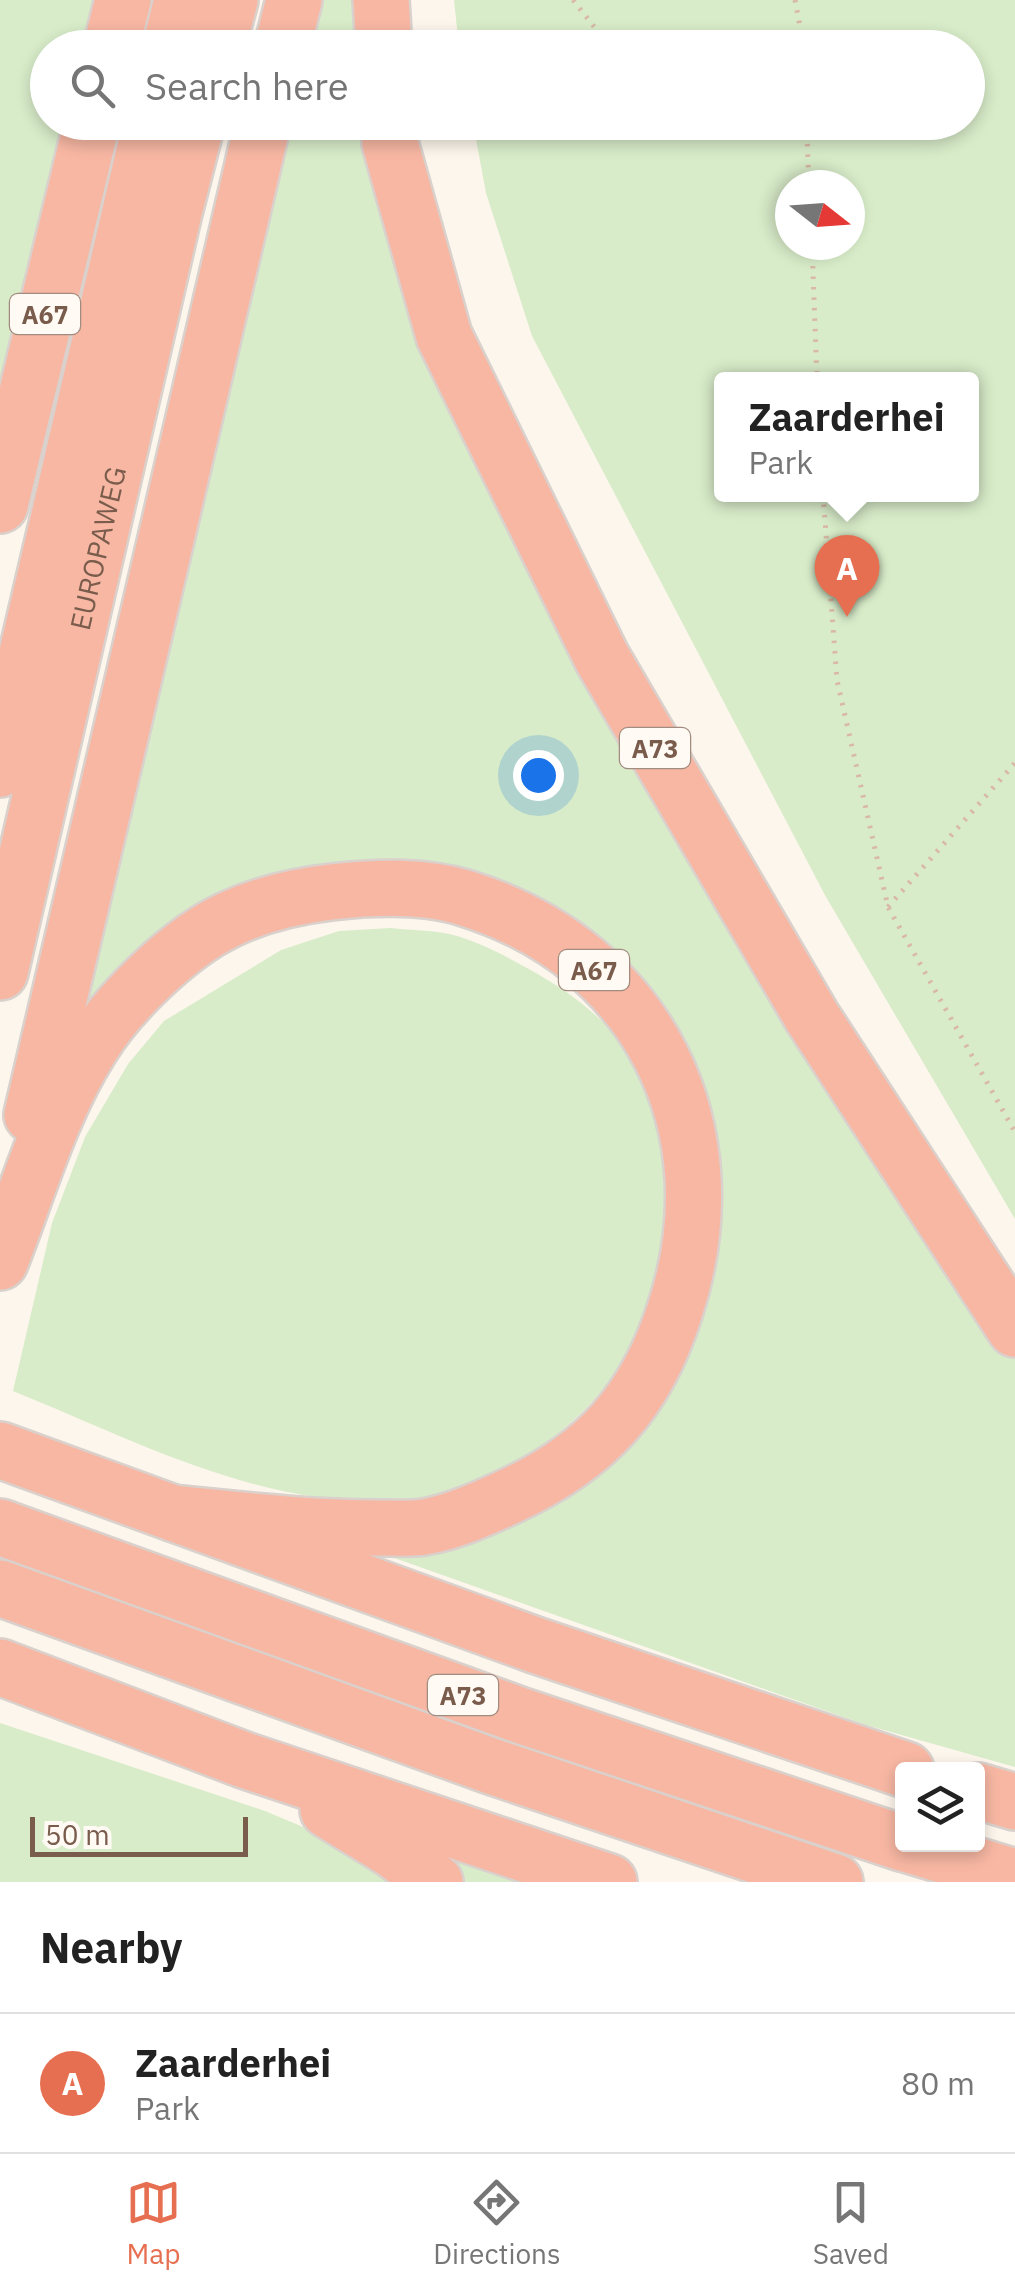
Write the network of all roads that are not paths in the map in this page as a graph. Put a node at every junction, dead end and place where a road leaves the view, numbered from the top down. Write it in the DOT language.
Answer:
graph roads {
  1 [pos="123,0"];
  2 [pos="182,0"];
  3 [pos="230,0"];
  4 [pos="294,0"];
  5 [pos="381,0"];
  6 [pos="116,30"];
  7 [pos="174,30"];
  8 [pos="222,30"];
  9 [pos="286,30"];
  10 [pos="383,30"];
  11 [pos="88,140"];
  12 [pos="147,140"];
  13 [pos="193,140"];
  14 [pos="259,140"];
  15 [pos="390,140"];
  16 [pos="0,505"];
  17 [pos="0,769"];
  18 [pos="0,972"];
  19 [pos="0,1258"];
  20 [pos="1015,1329"];
  21 [pos="21,1457"];
  22 [pos="173,1513"];
  23 [pos="13,1532"];
  24 [pos="8,1591"];
  25 [pos="0,1668"];
  26 [pos="244,1760"];
  27 [pos="895,1766"];
  28 [pos="985,1793"];
  29 [pos="1015,1802"];
  30 [pos="895,1841"];
  31 [pos="931,1852"];
  32 [pos="1015,1877"];
  33 [pos="434,1882"];
  34 [pos="609,1882"];
  35 [pos="835,1882"];
  1 -- 6 [label="highway"];
  2 -- 7 [label="highway"];
  3 -- 8 [label="highway"];
  4 -- 9 [label="highway"];
  5 -- 10 [label="highway"];
  11 -- 16 [label="highway, A67"];
  12 -- 17 [label="highway, EUROPAWEG / A67"];
  13 -- 18 [label="highway, EUROPAWEG"];
  14 -- 19 [label="highway, A67"];
  15 -- 20 [label="highway, A73"];
  19 -- 22 [label="highway, A67"];
  21 -- 22 [label="highway, A73"];
  22 -- 27 [label="highway, A73"];
  23 -- 30 [label="highway, A73"];
  24 -- 35 [label="highway, A73"];
  25 -- 26 [label="highway"];
  26 -- 33 [label="highway"];
  26 -- 34 [label="highway"];
  28 -- 29 [label="highway"];
  31 -- 32 [label="highway, A73"];
}
